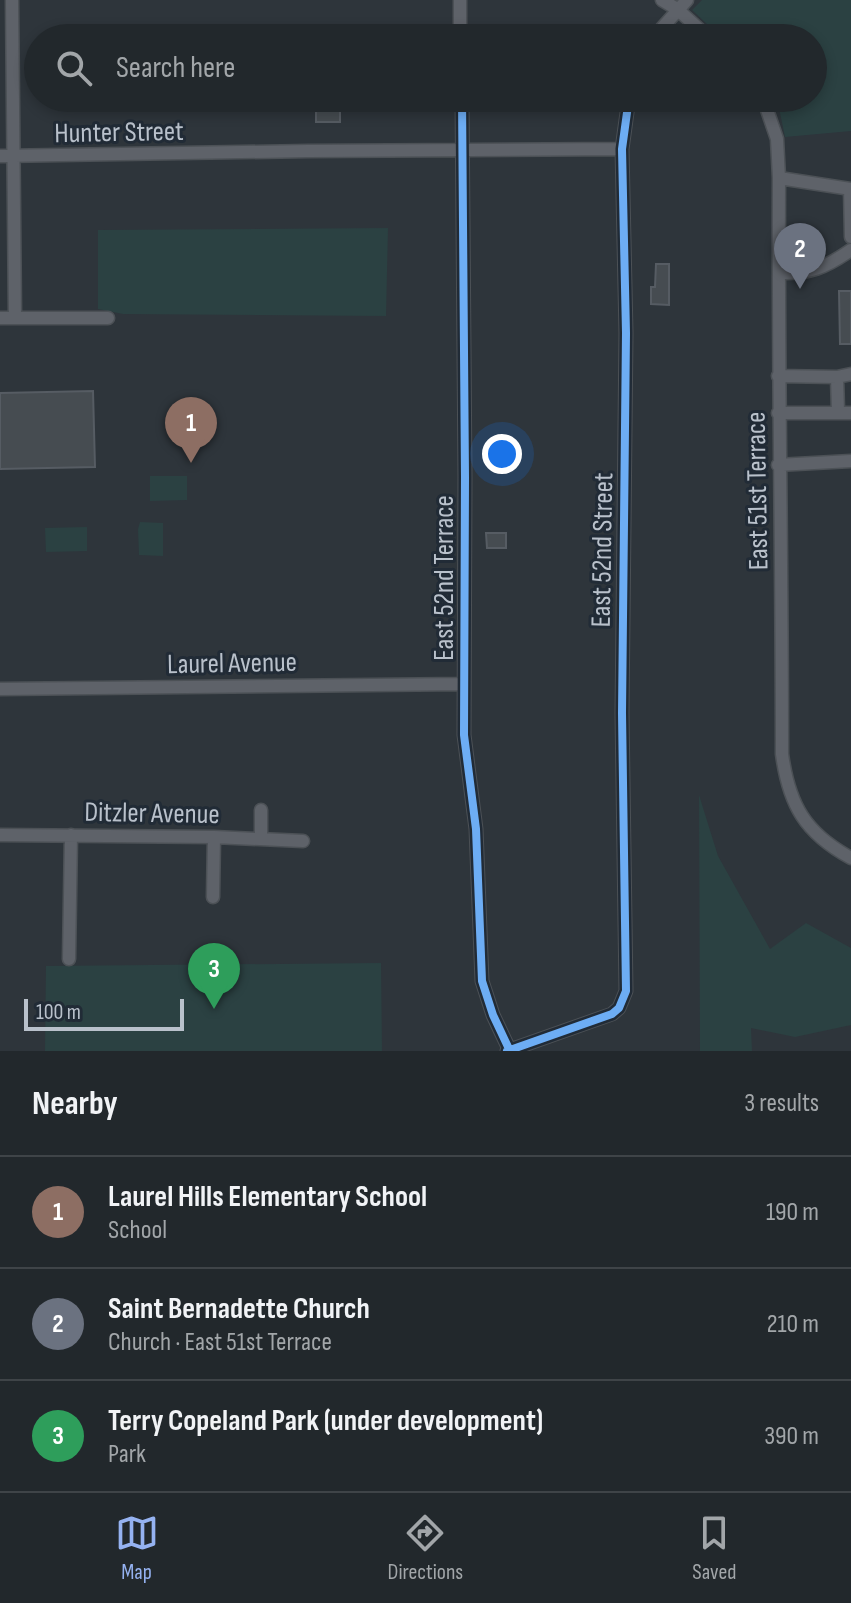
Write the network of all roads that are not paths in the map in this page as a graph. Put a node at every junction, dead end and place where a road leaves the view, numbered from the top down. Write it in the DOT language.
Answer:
graph roads {
  1 [pos="12,0"];
  2 [pos="460,0"];
  3 [pos="662,0"];
  4 [pos="682,5"];
  5 [pos="460,24"];
  6 [pos="665,24"];
  7 [pos="698,24"];
  8 [pos="462,112"];
  9 [pos="627,112"];
  10 [pos="768,112"];
  11 [pos="463,149"];
  12 [pos="622,149"];
  13 [pos="7,156"];
  14 [pos="779,178"];
  15 [pos="850,189"];
  16 [pos="851,237"];
  17 [pos="851,250"];
  18 [pos="779,273"];
  19 [pos="0,318"];
  20 [pos="15,318"];
  21 [pos="108,318"];
  22 [pos="851,374"];
  23 [pos="778,376"];
  24 [pos="837,377"];
  25 [pos="844,412"];
  26 [pos="778,413"];
  27 [pos="851,461"];
  28 [pos="778,465"];
  29 [pos="464,684"];
  30 [pos="0,689"];
  31 [pos="261,810"];
  32 [pos="0,835"];
  33 [pos="71,835"];
  34 [pos="214,837"];
  35 [pos="261,839"];
  36 [pos="303,841"];
  37 [pos="851,858"];
  38 [pos="213,897"];
  39 [pos="69,959"];
  40 [pos="508,1051"];
  1 -- 13 [label="street"];
  2 -- 5 [label="street"];
  3 -- 4 [label="street"];
  4 -- 6 [label="street"];
  4 -- 7 [label="street"];
  8 -- 11 [label="street, East 52nd Terrace"];
  9 -- 12 [label="street, East 52nd Street"];
  10 -- 14 [label="street, East 51st Terrace"];
  11 -- 12 [label="street, Hunter Street"];
  11 -- 13 [label="street, Hunter Street"];
  11 -- 29 [label="street, East 52nd Terrace"];
  12 -- 40 [label="street, East 52nd Street"];
  13 -- 20 [label="street"];
  14 -- 15 [label="street"];
  14 -- 18 [label="street, East 51st Terrace"];
  15 -- 16 [label="street"];
  17 -- 18 [label="street"];
  18 -- 23 [label="street, East 51st Terrace"];
  19 -- 20 [label="street"];
  20 -- 21 [label="street"];
  22 -- 24 [label="street"];
  23 -- 24 [label="street"];
  23 -- 26 [label="street, East 51st Terrace"];
  24 -- 25 [label="street"];
  25 -- 26 [label="street"];
  26 -- 28 [label="street, East 51st Terrace"];
  27 -- 28 [label="street"];
  28 -- 37 [label="street, East 51st Terrace"];
  29 -- 30 [label="street, Laurel Avenue"];
  29 -- 40 [label="street, East 52nd Terrace"];
  31 -- 35 [label="street"];
  32 -- 33 [label="street, Ditzler Avenue"];
  33 -- 34 [label="street, Ditzler Avenue"];
  33 -- 39 [label="street"];
  34 -- 35 [label="street, Ditzler Avenue"];
  34 -- 38 [label="street"];
  35 -- 36 [label="street, Ditzler Avenue"];
}
